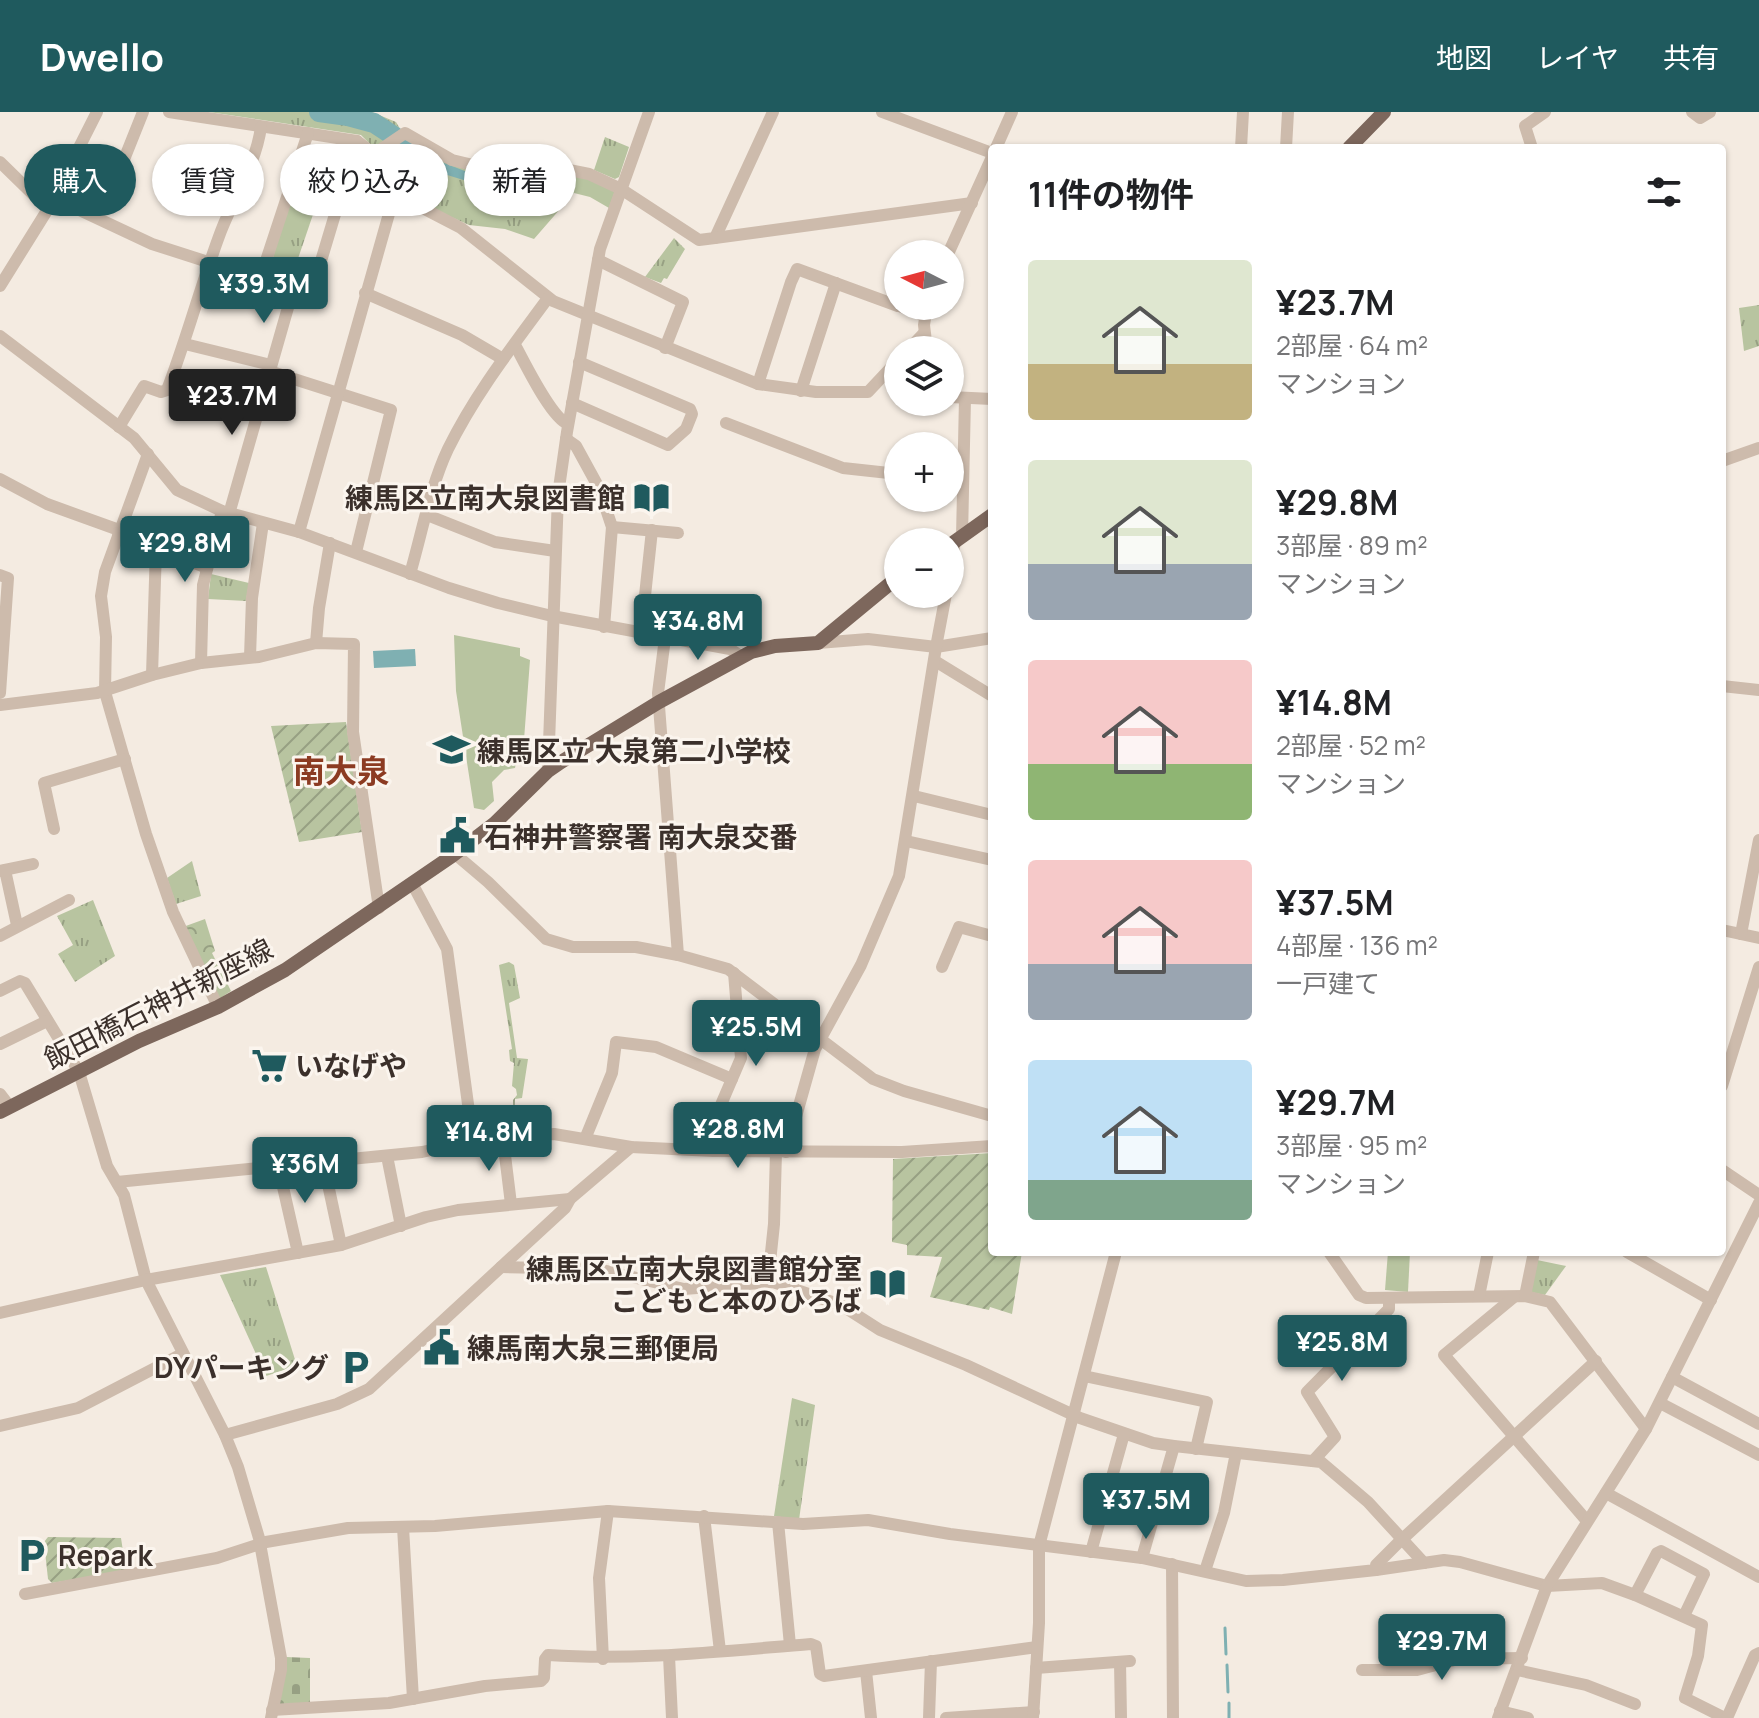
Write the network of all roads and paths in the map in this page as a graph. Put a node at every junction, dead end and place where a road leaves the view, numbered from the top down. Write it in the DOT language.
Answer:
graph roads {
  1 [pos="97,112"];
  2 [pos="143,112"];
  3 [pos="169,112"];
  4 [pos="649,112"];
  5 [pos="773,112"];
  6 [pos="882,112"];
  7 [pos="1012,112"];
  8 [pos="1243,112"];
  9 [pos="1288,112"];
  10 [pos="1545,112"];
  11 [pos="1692,112"];
  12 [pos="1710,112"];
  13 [pos="1379,113"];
  14 [pos="261,127"];
  15 [pos="308,133"];
  16 [pos="357,141"];
  17 [pos="81,144"];
  18 [pos="130,144"];
  19 [pos="361,144"];
  20 [pos="389,144"];
  21 [pos="424,144"];
  22 [pos="998,144"];
  23 [pos="1241,144"];
  24 [pos="1286,144"];
  25 [pos="1352,144"];
  26 [pos="1531,144"];
  27 [pos="988,153"];
  28 [pos="448,158"];
  29 [pos="0,162"];
  30 [pos="988,165"];
  31 [pos="24,182"];
  32 [pos="621,189"];
  33 [pos="972,203"];
  34 [pos="44,216"];
  35 [pos="81,216"];
  36 [pos="388,216"];
  37 [pos="436,216"];
  38 [pos="715,238"];
  39 [pos="955,240"];
  40 [pos="598,260"];
  41 [pos="210,262"];
  42 [pos="260,279"];
  43 [pos="836,283"];
  44 [pos="0,286"];
  45 [pos="293,290"];
  46 [pos="365,293"];
  47 [pos="548,298"];
  48 [pos="884,301"];
  49 [pos="587,317"];
  50 [pos="925,320"];
  51 [pos="924,333"];
  52 [pos="0,336"];
  53 [pos="921,336"];
  54 [pos="925,336"];
  55 [pos="185,344"];
  56 [pos="515,345"];
  57 [pos="665,348"];
  58 [pos="503,359"];
  59 [pos="579,362"];
  60 [pos="270,368"];
  61 [pos="884,375"];
  62 [pos="758,384"];
  63 [pos="801,391"];
  64 [pos="339,392"];
  65 [pos="965,398"];
  66 [pos="988,399"];
  67 [pos="572,403"];
  68 [pos="726,423"];
  69 [pos="568,424"];
  70 [pos="119,427"];
  71 [pos="962,432"];
  72 [pos="566,439"];
  73 [pos="1759,448"];
  74 [pos="148,454"];
  75 [pos="1726,460"];
  76 [pos="884,472"];
  77 [pos="0,479"];
  78 [pos="225,512"];
  79 [pos="427,515"];
  80 [pos="988,518"];
  81 [pos="263,523"];
  82 [pos="612,527"];
  83 [pos="652,530"];
  84 [pos="118,532"];
  85 [pos="299,532"];
  86 [pos="678,533"];
  87 [pos="964,535"];
  88 [pos="330,543"];
  89 [pos="156,548"];
  90 [pos="555,551"];
  91 [pos="356,552"];
  92 [pos="207,568"];
  93 [pos="410,574"];
  94 [pos="0,575"];
  95 [pos="884,589"];
  96 [pos="943,608"];
  97 [pos="552,616"];
  98 [pos="604,627"];
  99 [pos="641,633"];
  100 [pos="665,638"];
  101 [pos="988,639"];
  102 [pos="316,643"];
  103 [pos="818,643"];
  104 [pos="936,647"];
  105 [pos="250,657"];
  106 [pos="742,657"];
  107 [pos="935,661"];
  108 [pos="201,663"];
  109 [pos="152,675"];
  110 [pos="1726,686"];
  111 [pos="1759,690"];
  112 [pos="105,692"];
  113 [pos="0,693"];
  114 [pos="988,694"];
  115 [pos="659,702"];
  116 [pos="0,705"];
  117 [pos="125,759"];
  118 [pos="548,771"];
  119 [pos="914,796"];
  120 [pos="988,814"];
  121 [pos="54,829"];
  122 [pos="1759,840"];
  123 [pos="906,841"];
  124 [pos="455,854"];
  125 [pos="988,859"];
  126 [pos="33,864"];
  127 [pos="3,870"];
  128 [pos="1756,875"];
  129 [pos="413,885"];
  130 [pos="69,900"];
  131 [pos="379,908"];
  132 [pos="17,925"];
  133 [pos="1726,931"];
  134 [pos="1741,934"];
  135 [pos="988,935"];
  136 [pos="0,936"];
  137 [pos="1759,938"];
  138 [pos="678,955"];
  139 [pos="942,967"];
  140 [pos="1759,967"];
  141 [pos="734,973"];
  142 [pos="1,987"];
  143 [pos="218,1007"];
  144 [pos="47,1021"];
  145 [pos="821,1040"];
  146 [pos="0,1044"];
  147 [pos="79,1072"];
  148 [pos="1726,1073"];
  149 [pos="732,1079"];
  150 [pos="0,1094"];
  151 [pos="5,1109"];
  152 [pos="988,1115"];
  153 [pos="503,1139"];
  154 [pos="585,1139"];
  155 [pos="473,1141"];
  156 [pos="988,1146"];
  157 [pos="631,1147"];
  158 [pos="702,1149"];
  159 [pos="781,1152"];
  160 [pos="387,1156"];
  161 [pos="323,1161"];
  162 [pos="278,1165"];
  163 [pos="1726,1173"];
  164 [pos="117,1182"];
  165 [pos="1759,1195"];
  166 [pos="570,1199"];
  167 [pos="1759,1203"];
  168 [pos="511,1204"];
  169 [pos="401,1226"];
  170 [pos="341,1245"];
  171 [pos="298,1253"];
  172 [pos="1115,1256"];
  173 [pos="1332,1256"];
  174 [pos="1487,1256"];
  175 [pos="1533,1256"];
  176 [pos="1634,1256"];
  177 [pos="501,1267"];
  178 [pos="146,1280"];
  179 [pos="768,1281"];
  180 [pos="1479,1296"];
  181 [pos="1520,1297"];
  182 [pos="1389,1298"];
  183 [pos="1711,1300"];
  184 [pos="0,1313"];
  185 [pos="182,1354"];
  186 [pos="1596,1361"];
  187 [pos="1084,1376"];
  188 [pos="1672,1377"];
  189 [pos="1660,1403"];
  190 [pos="1073,1415"];
  191 [pos="1759,1424"];
  192 [pos="0,1426"];
  193 [pos="1646,1429"];
  194 [pos="1124,1434"];
  195 [pos="225,1435"];
  196 [pos="1516,1437"];
  197 [pos="1174,1446"];
  198 [pos="1196,1449"];
  199 [pos="1236,1453"];
  200 [pos="1759,1455"];
  201 [pos="1313,1461"];
  202 [pos="1606,1493"];
  203 [pos="608,1511"];
  204 [pos="704,1516"];
  205 [pos="1587,1521"];
  206 [pos="778,1522"];
  207 [pos="403,1527"];
  208 [pos="1403,1538"];
  209 [pos="260,1545"];
  210 [pos="1039,1546"];
  211 [pos="1091,1552"];
  212 [pos="1142,1558"];
  213 [pos="1424,1563"];
  214 [pos="1172,1564"];
  215 [pos="1376,1570"];
  216 [pos="1205,1571"];
  217 [pos="1759,1577"];
  218 [pos="1547,1586"];
  219 [pos="25,1594"];
  220 [pos="1635,1595"];
  221 [pos="1684,1616"];
  222 [pos="790,1645"];
  223 [pos="1037,1647"];
  224 [pos="720,1651"];
  225 [pos="1759,1653"];
  226 [pos="669,1656"];
  227 [pos="603,1659"];
  228 [pos="931,1661"];
  229 [pos="1520,1664"];
  230 [pos="1036,1668"];
  231 [pos="1362,1670"];
  232 [pos="866,1671"];
  233 [pos="413,1699"];
  234 [pos="1635,1704"];
  235 [pos="272,1714"];
  236 [pos="1499,1714"];
  237 [pos="1034,1715"];
  238 [pos="672,1718"];
  239 [pos="871,1718"];
  240 [pos="929,1718"];
  241 [pos="946,1718"];
  242 [pos="1121,1718"];
  243 [pos="1173,1718"];
  244 [pos="1528,1718"];
  245 [pos="1726,1718"];
  1 -- 17 [label="street"];
  2 -- 18 [label="street"];
  3 -- 14 [label="street"];
  4 -- 32 [label="street"];
  5 -- 38 [label="street"];
  6 -- 27 [label="street"];
  7 -- 22 [label="street"];
  8 -- 23 [label="street"];
  9 -- 24 [label="street"];
  10 -- 26 [label="street"];
  11 -- 12 [label="street"];
  13 -- 25 [label="main road"];
  14 -- 15 [label="street"];
  14 -- 41 [label="street"];
  15 -- 16 [label="street"];
  15 -- 42 [label="street"];
  16 -- 19 [label="street"];
  16 -- 45 [label="street"];
  20 -- 21 [label="street"];
  28 -- 32 [label="street"];
  29 -- 31 [label="street"];
  30 -- 33 [label="street"];
  32 -- 38 [label="street"];
  32 -- 40 [label="street"];
  33 -- 38 [label="street"];
  33 -- 39 [label="street"];
  34 -- 44 [label="street"];
  35 -- 41 [label="street"];
  36 -- 46 [label="street"];
  37 -- 47 [label="street"];
  40 -- 49 [label="street"];
  40 -- 57 [label="street"];
  41 -- 42 [label="street"];
  41 -- 55 [label="street"];
  42 -- 45 [label="street"];
  43 -- 48 [label="street"];
  43 -- 62 [label="street"];
  43 -- 63 [label="street"];
  45 -- 60 [label="street"];
  46 -- 58 [label="street"];
  46 -- 64 [label="street"];
  47 -- 49 [label="street"];
  47 -- 56 [label="street"];
  49 -- 57 [label="street"];
  49 -- 59 [label="street"];
  50 -- 51 [label="street"];
  51 -- 53 [label="street"];
  51 -- 54 [label="street"];
  52 -- 70 [label="street"];
  55 -- 60 [label="street"];
  55 -- 70 [label="street"];
  56 -- 58 [label="street"];
  56 -- 69 [label="street"];
  57 -- 62 [label="street"];
  58 -- 79 [label="street"];
  59 -- 67 [label="street"];
  59 -- 67 [label="street"];
  60 -- 64 [label="street"];
  60 -- 78 [label="street"];
  61 -- 63 [label="street"];
  62 -- 63 [label="street"];
  64 -- 85 [label="street"];
  64 -- 91 [label="street"];
  65 -- 66 [label="street"];
  65 -- 71 [label="street"];
  67 -- 69 [label="street"];
  68 -- 76 [label="street"];
  69 -- 72 [label="street"];
  70 -- 74 [label="street"];
  72 -- 82 [label="street"];
  72 -- 90 [label="street"];
  73 -- 75 [label="street"];
  74 -- 78 [label="street"];
  74 -- 84 [label="street"];
  77 -- 84 [label="street"];
  78 -- 81 [label="street"];
  78 -- 92 [label="street"];
  79 -- 90 [label="street"];
  79 -- 93 [label="street"];
  80 -- 87 [label="main road"];
  81 -- 85 [label="street"];
  81 -- 105 [label="street"];
  82 -- 83 [label="street"];
  82 -- 98 [label="street"];
  83 -- 86 [label="street"];
  83 -- 99 [label="street"];
  84 -- 89 [label="street"];
  84 -- 112 [label="street"];
  85 -- 88 [label="street"];
  88 -- 91 [label="street"];
  88 -- 102 [label="street"];
  89 -- 92 [label="street"];
  89 -- 109 [label="street"];
  90 -- 97 [label="street"];
  91 -- 93 [label="street"];
  92 -- 108 [label="street"];
  93 -- 97 [label="street"];
  94 -- 113 [label="street"];
  95 -- 103 [label="main road"];
  96 -- 104 [label="street"];
  97 -- 98 [label="street"];
  97 -- 118 [label="street"];
  98 -- 99 [label="street"];
  99 -- 100 [label="street"];
  100 -- 106 [label="street"];
  100 -- 115 [label="street"];
  101 -- 104 [label="street"];
  102 -- 105 [label="street"];
  102 -- 131 [label="street"];
  103 -- 104 [label="street"];
  103 -- 106 [label="main road"];
  104 -- 107 [label="street"];
  105 -- 108 [label="street"];
  106 -- 115 [label="main road"];
  107 -- 114 [label="street"];
  107 -- 119 [label="street"];
  108 -- 109 [label="street"];
  109 -- 112 [label="street"];
  110 -- 111 [label="street"];
  112 -- 116 [label="street"];
  112 -- 117 [label="street"];
  115 -- 118 [label="main road"];
  115 -- 138 [label="street"];
  117 -- 121 [label="street"];
  117 -- 143 [label="street"];
  118 -- 124 [label="main road, 飯田橋石神井新座線"];
  119 -- 120 [label="street"];
  119 -- 123 [label="street"];
  122 -- 128 [label="street"];
  123 -- 125 [label="street"];
  123 -- 145 [label="street"];
  124 -- 129 [label="main road, 飯田橋石神井新座線"];
  124 -- 138 [label="street"];
  126 -- 127 [label="street"];
  127 -- 132 [label="street"];
  128 -- 134 [label="street"];
  129 -- 131 [label="main road, 飯田橋石神井新座線"];
  129 -- 155 [label="street"];
  130 -- 132 [label="street"];
  131 -- 143 [label="main road, 飯田橋石神井新座線"];
  132 -- 136 [label="street"];
  133 -- 134 [label="street"];
  134 -- 137 [label="street"];
  135 -- 139 [label="street"];
  138 -- 141 [label="street"];
  140 -- 148 [label="street"];
  141 -- 145 [label="street"];
  141 -- 149 [label="street"];
  142 -- 144 [label="street"];
  143 -- 147 [label="main road, 飯田橋石神井新座線"];
  144 -- 146 [label="street"];
  144 -- 147 [label="street"];
  145 -- 152 [label="street"];
  145 -- 159 [label="street"];
  147 -- 151 [label="main road, 飯田橋石神井新座線"];
  147 -- 164 [label="street"];
  149 -- 154 [label="street"];
  149 -- 158 [label="street"];
  150 -- 151 [label="street"];
  153 -- 154 [label="street"];
  153 -- 155 [label="street"];
  153 -- 168 [label="street"];
  154 -- 157 [label="street"];
  155 -- 160 [label="street"];
  156 -- 159 [label="street"];
  157 -- 158 [label="street"];
  157 -- 166 [label="street"];
  158 -- 159 [label="street"];
  159 -- 179 [label="street"];
  160 -- 161 [label="street"];
  160 -- 169 [label="street"];
  161 -- 162 [label="street"];
  161 -- 170 [label="street"];
  162 -- 164 [label="street"];
  162 -- 171 [label="street"];
  163 -- 165 [label="street"];
  164 -- 178 [label="street"];
  166 -- 168 [label="street"];
  166 -- 177 [label="street"];
  167 -- 183 [label="street"];
  168 -- 169 [label="street"];
  169 -- 170 [label="street"];
  170 -- 171 [label="street"];
  171 -- 178 [label="street"];
  172 -- 187 [label="street"];
  173 -- 182 [label="street"];
  174 -- 180 [label="street"];
  175 -- 181 [label="street"];
  176 -- 183 [label="street"];
  177 -- 179 [label="street"];
  177 -- 195 [label="street"];
  178 -- 184 [label="street"];
  178 -- 185 [label="street"];
  179 -- 190 [label="street"];
  180 -- 181 [label="street"];
  180 -- 182 [label="street"];
  181 -- 186 [label="street"];
  181 -- 196 [label="street"];
  182 -- 201 [label="street"];
  183 -- 188 [label="street"];
  185 -- 192 [label="street"];
  185 -- 195 [label="street"];
  186 -- 193 [label="street"];
  186 -- 196 [label="street"];
  187 -- 190 [label="street"];
  187 -- 198 [label="street"];
  188 -- 189 [label="street"];
  188 -- 191 [label="street"];
  189 -- 193 [label="street"];
  189 -- 200 [label="street"];
  190 -- 194 [label="street"];
  190 -- 210 [label="street"];
  193 -- 202 [label="street"];
  194 -- 197 [label="street"];
  194 -- 211 [label="street"];
  195 -- 209 [label="street"];
  196 -- 205 [label="street"];
  196 -- 208 [label="street"];
  197 -- 198 [label="street"];
  197 -- 212 [label="street"];
  198 -- 199 [label="street"];
  199 -- 201 [label="street"];
  199 -- 216 [label="street"];
  201 -- 208 [label="street"];
  202 -- 205 [label="street"];
  202 -- 217 [label="street"];
  203 -- 204 [label="street"];
  203 -- 207 [label="street"];
  203 -- 227 [label="street"];
  204 -- 206 [label="street"];
  204 -- 224 [label="street"];
  205 -- 218 [label="street"];
  206 -- 210 [label="street"];
  206 -- 222 [label="street"];
  207 -- 209 [label="street"];
  207 -- 233 [label="street"];
  208 -- 213 [label="street"];
  208 -- 215 [label="street"];
  209 -- 219 [label="street"];
  209 -- 235 [label="street"];
  210 -- 211 [label="street"];
  210 -- 223 [label="street"];
  211 -- 212 [label="street"];
  212 -- 214 [label="street"];
  213 -- 215 [label="street"];
  213 -- 218 [label="street"];
  214 -- 216 [label="street"];
  214 -- 243 [label="street"];
  215 -- 216 [label="street"];
  218 -- 220 [label="street"];
  218 -- 229 [label="street"];
  220 -- 221 [label="street"];
  220 -- 221 [label="street"];
  221 -- 245 [label="street"];
  222 -- 224 [label="street"];
  222 -- 232 [label="street"];
  223 -- 228 [label="street"];
  223 -- 230 [label="street"];
  224 -- 226 [label="street"];
  225 -- 245 [label="street"];
  226 -- 227 [label="street"];
  226 -- 238 [label="street"];
  227 -- 233 [label="street"];
  228 -- 232 [label="street"];
  228 -- 240 [label="street"];
  229 -- 231 [label="street"];
  229 -- 234 [label="street"];
  229 -- 236 [label="street"];
  230 -- 237 [label="street"];
  230 -- 242 [label="street"];
  232 -- 239 [label="street"];
  233 -- 235 [label="street"];
  236 -- 244 [label="street"];
  237 -- 241 [label="street"];
}
